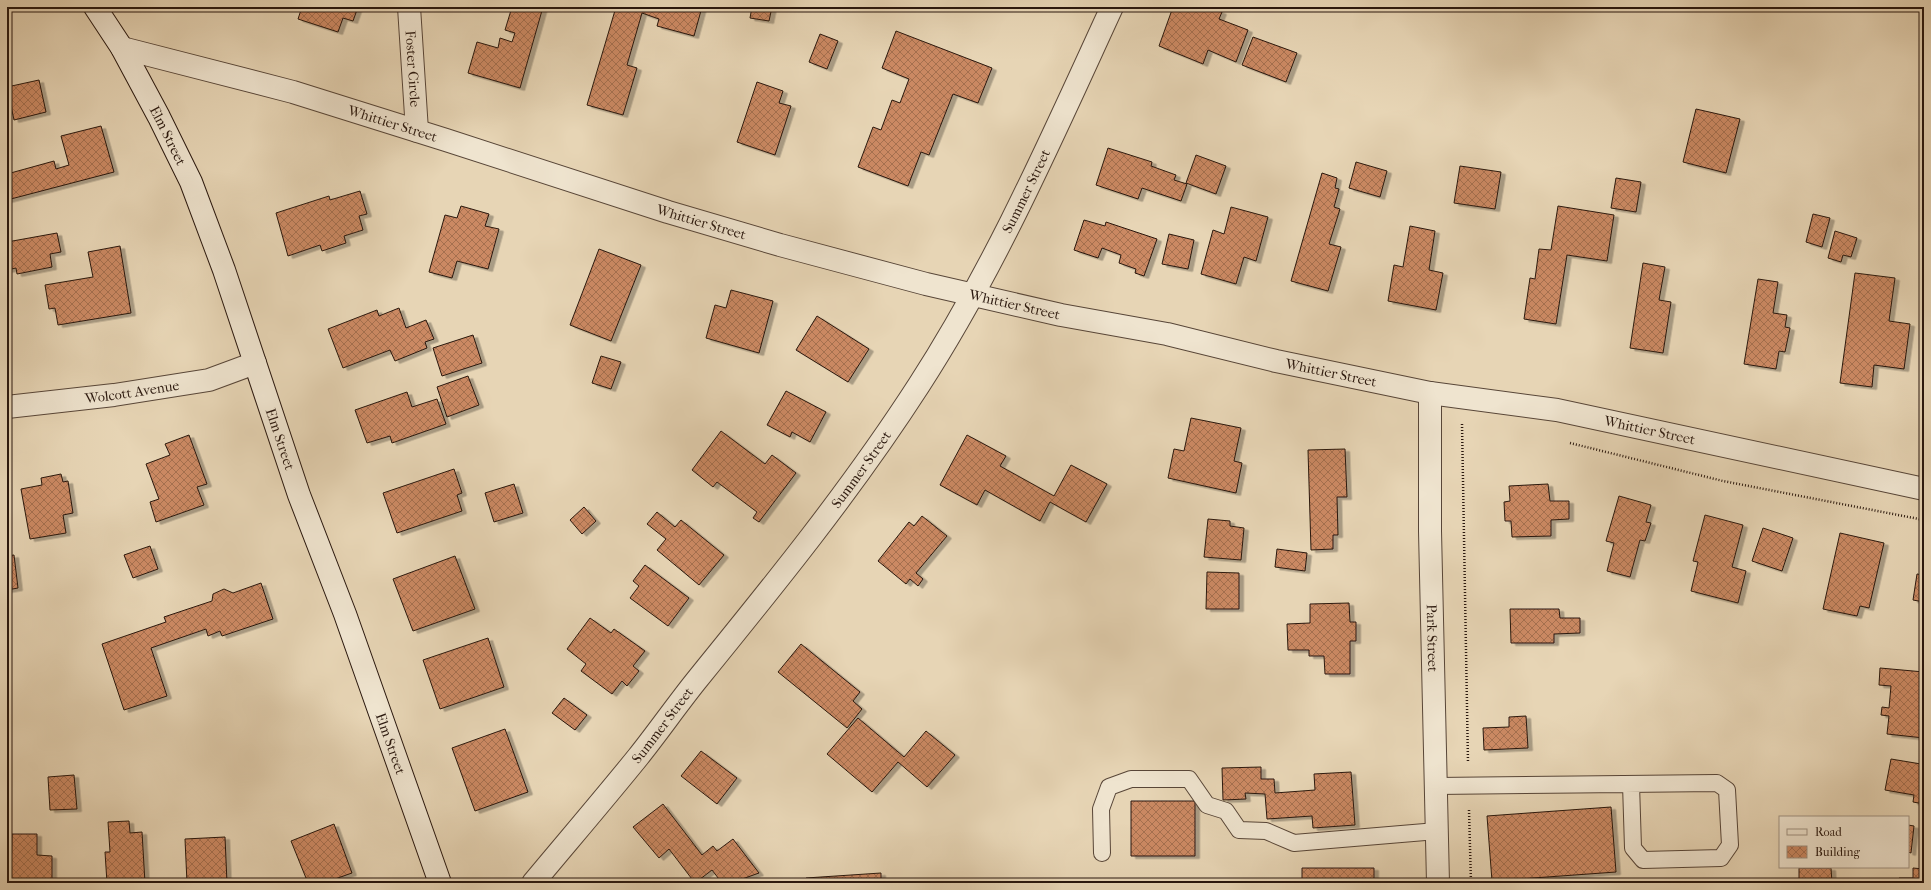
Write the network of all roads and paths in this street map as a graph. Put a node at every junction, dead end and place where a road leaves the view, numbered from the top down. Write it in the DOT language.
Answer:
graph roads {
  1 [pos="95,7"];
  2 [pos="409,7"];
  3 [pos="1112,7"];
  4 [pos="122,48"];
  5 [pos="417,131"];
  6 [pos="973,295"];
  7 [pos="255,363"];
  8 [pos="1430,394"];
  9 [pos="7,407"];
  10 [pos="1465,421"];
  11 [pos="1563,441"];
  12 [pos="1924,489"];
  13 [pos="1924,520"];
  14 [pos="1631,784"];
  15 [pos="1436,786"];
  16 [pos="1468,786"];
  17 [pos="1437,831"];
  18 [pos="1102,853"];
  19 [pos="440,883"];
  20 [pos="533,883"];
  21 [pos="1438,883"];
  22 [pos="1471,883"];
  1 -- 4 [label="street, Elm Street"];
  2 -- 5 [label="street, Foster Circle"];
  3 -- 6 [label="street, Summer Street"];
  4 -- 5 [label="street, Whittier Street"];
  4 -- 7 [label="street, Elm Street"];
  5 -- 6 [label="street, Whittier Street"];
  6 -- 8 [label="street, Whittier Street"];
  6 -- 20 [label="street, Summer Street"];
  7 -- 9 [label="street, Wolcott Avenue"];
  7 -- 19 [label="street, Elm Street"];
  8 -- 12 [label="street, Whittier Street"];
  8 -- 15 [label="street, Park Street"];
  10 -- 16 [label="path"];
  11 -- 13 [label="path"];
  14 -- 14 [label="lane"];
  14 -- 16 [label="lane"];
  15 -- 16 [label="lane"];
  15 -- 17 [label="street, Park Street"];
  16 -- 22 [label="path"];
  17 -- 18 [label="lane"];
  17 -- 21 [label="street, Park Street"];
}
